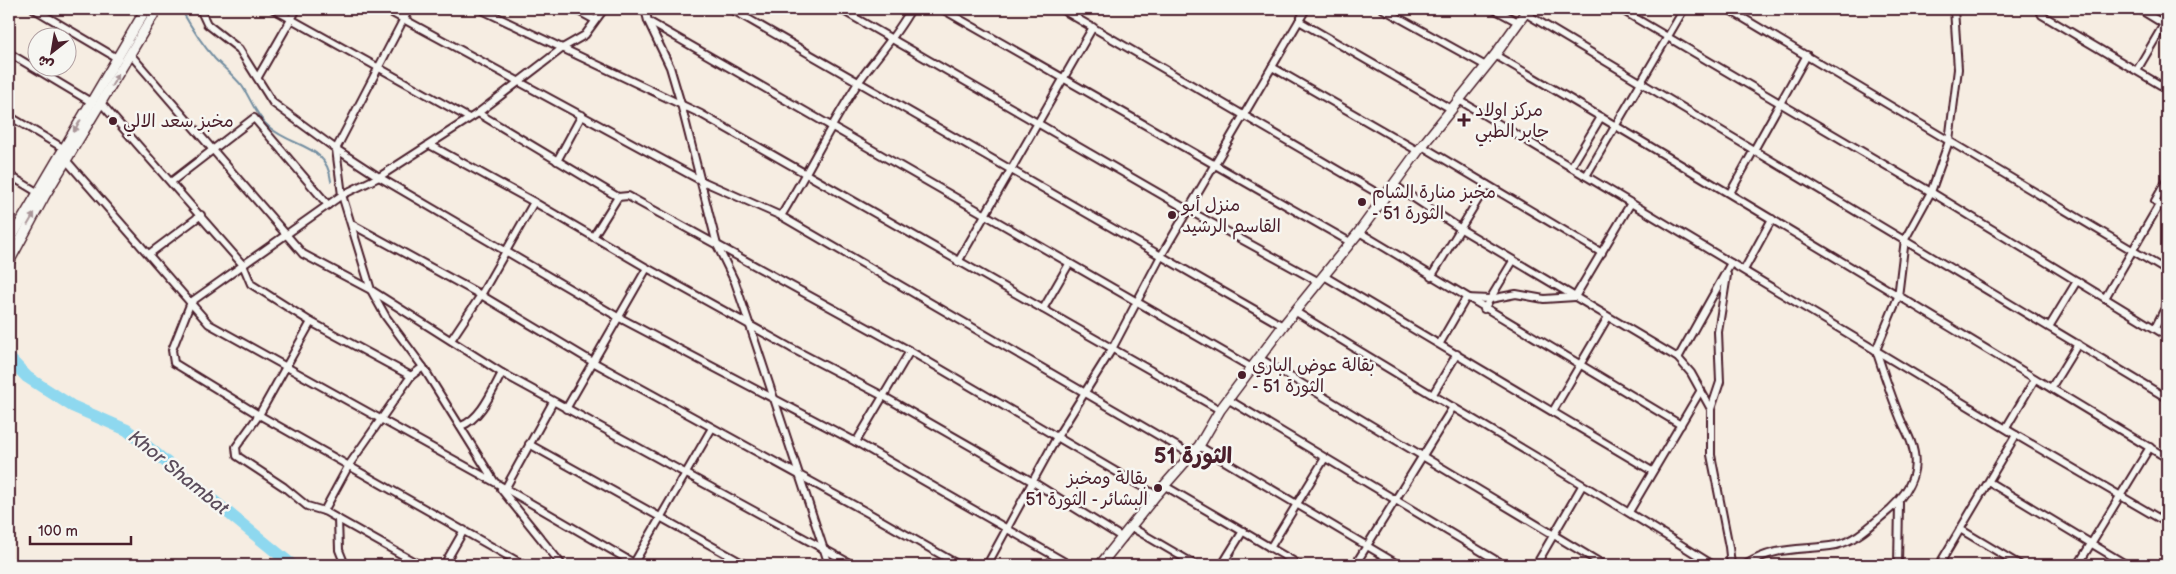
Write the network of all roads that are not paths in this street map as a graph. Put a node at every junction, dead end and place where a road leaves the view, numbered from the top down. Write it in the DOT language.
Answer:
graph roads {
  1 [pos="34,9"];
  2 [pos="157,9"];
  3 [pos="200,9"];
  4 [pos="273,9"];
  5 [pos="297,9"];
  6 [pos="385,9"];
  7 [pos="409,9"];
  8 [pos="480,9"];
  9 [pos="574,9"];
  10 [pos="604,9"];
  11 [pos="645,9"];
  12 [pos="731,9"];
  13 [pos="840,9"];
  14 [pos="911,9"];
  15 [pos="942,9"];
  16 [pos="1060,9"];
  17 [pos="1080,9"];
  18 [pos="1306,9"];
  19 [pos="1383,9"];
  20 [pos="1494,9"];
  21 [pos="1620,9"];
  22 [pos="1684,9"];
  23 [pos="1728,9"];
  24 [pos="1954,9"];
  25 [pos="2039,9"];
  26 [pos="2139,9"];
  27 [pos="143,10"];
  28 [pos="1526,11"];
  29 [pos="1076,17"];
  30 [pos="404,19"];
  31 [pos="291,20"];
  32 [pos="595,20"];
  33 [pos="648,21"];
  34 [pos="1299,21"];
  35 [pos="1518,22"];
  36 [pos="2166,23"];
  37 [pos="1093,27"];
  38 [pos="1667,38"];
  39 [pos="892,40"];
  40 [pos="564,47"];
  41 [pos="9,53"];
  42 [pos="130,54"];
  43 [pos="1807,55"];
  44 [pos="1494,56"];
  45 [pos="117,58"];
  46 [pos="1486,66"];
  47 [pos="1272,67"];
  48 [pos="377,68"];
  49 [pos="2136,70"];
  50 [pos="258,77"];
  51 [pos="1064,78"];
  52 [pos="522,81"];
  53 [pos="859,82"];
  54 [pos="1640,83"];
  55 [pos="2167,89"];
  56 [pos="1459,100"];
  57 [pos="91,102"];
  58 [pos="101,103"];
  59 [pos="1779,103"];
  60 [pos="681,104"];
  61 [pos="1451,109"];
  62 [pos="478,113"];
  63 [pos="582,114"];
  64 [pos="1244,115"];
  65 [pos="9,116"];
  66 [pos="1601,117"];
  67 [pos="469,118"];
  68 [pos="1038,124"];
  69 [pos="1616,126"];
  70 [pos="833,128"];
  71 [pos="1949,140"];
  72 [pos="430,145"];
  73 [pos="63,148"];
  74 [pos="214,149"];
  75 [pos="336,149"];
  76 [pos="1420,149"];
  77 [pos="1754,150"];
  78 [pos="66,160"];
  79 [pos="557,160"];
  80 [pos="1214,165"];
  81 [pos="1571,167"];
  82 [pos="1011,170"];
  83 [pos="807,174"];
  84 [pos="9,175"];
  85 [pos="1586,176"];
  86 [pos="379,177"];
  87 [pos="700,180"];
  88 [pos="2167,180"];
  89 [pos="170,182"];
  90 [pos="1394,185"];
  91 [pos="1487,185"];
  92 [pos="37,192"];
  93 [pos="1931,192"];
  94 [pos="1730,193"];
  95 [pos="342,195"];
  96 [pos="618,197"];
  97 [pos="1384,197"];
  98 [pos="534,202"];
  99 [pos="1631,203"];
  100 [pos="328,205"];
  101 [pos="2159,205"];
  102 [pos="1188,210"];
  103 [pos="2167,210"];
  104 [pos="201,215"];
  105 [pos="985,215"];
  106 [pos="781,216"];
  107 [pos="1772,219"];
  108 [pos="352,225"];
  109 [pos="1461,229"];
  110 [pos="1359,232"];
  111 [pos="286,233"];
  112 [pos="594,237"];
  113 [pos="10,238"];
  114 [pos="1904,240"];
  115 [pos="1350,242"];
  116 [pos="717,245"];
  117 [pos="2131,250"];
  118 [pos="505,251"];
  119 [pos="1602,252"];
  120 [pos="149,254"];
  121 [pos="1161,256"];
  122 [pos="1513,261"];
  123 [pos="9,262"];
  124 [pos="958,262"];
  125 [pos="243,264"];
  126 [pos="1068,264"];
  127 [pos="1729,266"];
  128 [pos="646,268"];
  129 [pos="1744,270"];
  130 [pos="2167,271"];
  131 [pos="1431,277"];
  132 [pos="1321,279"];
  133 [pos="2077,282"];
  134 [pos="371,290"];
  135 [pos="481,295"];
  136 [pos="1898,297"];
  137 [pos="1466,298"];
  138 [pos="1575,298"];
  139 [pos="2105,298"];
  140 [pos="1490,299"];
  141 [pos="191,302"];
  142 [pos="1136,302"];
  143 [pos="2167,304"];
  144 [pos="1043,309"];
  145 [pos="1484,309"];
  146 [pos="1296,312"];
  147 [pos="618,316"];
  148 [pos="1608,317"];
  149 [pos="311,322"];
  150 [pos="749,323"];
  151 [pos="1283,326"];
  152 [pos="2050,327"];
  153 [pos="2155,328"];
  154 [pos="2167,336"];
  155 [pos="451,340"];
  156 [pos="1440,343"];
  157 [pos="2078,344"];
  158 [pos="1112,348"];
  159 [pos="1876,350"];
  160 [pos="910,351"];
  161 [pos="1457,354"];
  162 [pos="1259,358"];
  163 [pos="1678,358"];
  164 [pos="593,362"];
  165 [pos="287,366"];
  166 [pos="1580,366"];
  167 [pos="423,367"];
  168 [pos="1252,368"];
  169 [pos="502,374"];
  170 [pos="411,376"];
  171 [pos="2035,379"];
  172 [pos="2051,388"];
  173 [pos="1701,390"];
  174 [pos="1084,393"];
  175 [pos="1433,394"];
  176 [pos="883,396"];
  177 [pos="773,397"];
  178 [pos="2167,398"];
  179 [pos="1229,400"];
  180 [pos="552,402"];
  181 [pos="1453,407"];
  182 [pos="566,409"];
  183 [pos="1710,409"];
  184 [pos="1220,410"];
  185 [pos="1553,411"];
  186 [pos="259,415"];
  187 [pos="380,420"];
  188 [pos="1680,424"];
  189 [pos="461,426"];
  190 [pos="712,428"];
  191 [pos="2006,428"];
  192 [pos="2016,435"];
  193 [pos="1057,437"];
  194 [pos="856,442"];
  195 [pos="529,444"];
  196 [pos="1199,446"];
  197 [pos="2150,447"];
  198 [pos="1192,455"];
  199 [pos="1421,456"];
  200 [pos="1325,458"];
  201 [pos="2167,458"];
  202 [pos="349,465"];
  203 [pos="1652,471"];
  204 [pos="685,474"];
  205 [pos="799,476"];
  206 [pos="1033,482"];
  207 [pos="1989,482"];
  208 [pos="496,483"];
  209 [pos="1165,486"];
  210 [pos="1582,486"];
  211 [pos="505,489"];
  212 [pos="1156,495"];
  213 [pos="2120,496"];
  214 [pos="1394,500"];
  215 [pos="1899,503"];
  216 [pos="1297,504"];
  217 [pos="324,511"];
  218 [pos="1629,512"];
  219 [pos="660,518"];
  220 [pos="338,519"];
  221 [pos="2167,523"];
  222 [pos="1131,527"];
  223 [pos="1007,528"];
  224 [pos="1960,529"];
  225 [pos="464,530"];
  226 [pos="1243,531"];
  227 [pos="1554,535"];
  228 [pos="1123,538"];
  229 [pos="2091,544"];
  230 [pos="1366,546"];
  231 [pos="1270,548"];
  232 [pos="824,550"];
  233 [pos="636,564"];
  234 [pos="345,565"];
  235 [pos="420,565"];
  236 [pos="444,565"];
  237 [pos="524,565"];
  238 [pos="562,565"];
  239 [pos="746,565"];
  240 [pos="829,565"];
  241 [pos="853,565"];
  242 [pos="959,565"];
  243 [pos="987,565"];
  244 [pos="1070,565"];
  245 [pos="1100,565"];
  246 [pos="1196,565"];
  247 [pos="1222,565"];
  248 [pos="1300,565"];
  249 [pos="1355,565"];
  250 [pos="1399,565"];
  251 [pos="1504,565"];
  252 [pos="1536,565"];
  253 [pos="1604,565"];
  254 [pos="1713,565"];
  255 [pos="1731,565"];
  256 [pos="1745,565"];
  257 [pos="1898,565"];
  258 [pos="1939,565"];
  259 [pos="2020,565"];
  260 [pos="2078,565"];
  261 [pos="2127,565"];
  1 -- 45 [label="street"];
  2 -- 42 [label="street"];
  3 -- 50 [label="street"];
  4 -- 31 [label="street"];
  5 -- 31 [label="street"];
  6 -- 30 [label="street"];
  7 -- 30 [label="street"];
  8 -- 40 [label="street"];
  9 -- 32 [label="street"];
  10 -- 32 [label="street"];
  11 -- 33 [label="street"];
  12 -- 53 [label="street"];
  13 -- 39 [label="street"];
  14 -- 39 [label="street"];
  15 -- 51 [label="street"];
  16 -- 29 [label="street"];
  17 -- 29 [label="street"];
  18 -- 34 [label="street"];
  19 -- 46 [label="street"];
  20 -- 35 [label="street"];
  21 -- 38 [label="street"];
  22 -- 38 [label="street"];
  23 -- 43 [label="street"];
  24 -- 71 [label="street"];
  25 -- 49 [label="street"];
  26 -- 36 [label="street"];
  27 -- 45 [label="street"];
  28 -- 35 [label="street"];
  28 -- 54 [label="street"];
  29 -- 37 [label="street"];
  30 -- 48 [label="street"];
  30 -- 52 [label="street"];
  31 -- 48 [label="street"];
  31 -- 50 [label="street"];
  32 -- 40 [label="street"];
  33 -- 60 [label="street"];
  33 -- 70 [label="street"];
  34 -- 47 [label="street"];
  34 -- 61 [label="street"];
  35 -- 44 [label="street"];
  36 -- 49 [label="street"];
  37 -- 51 [label="street"];
  37 -- 64 [label="street"];
  38 -- 54 [label="street"];
  38 -- 59 [label="street"];
  39 -- 53 [label="street"];
  39 -- 68 [label="street"];
  40 -- 52 [label="street"];
  40 -- 60 [label="street"];
  41 -- 57 [label="street"];
  58 -- 42 [label="street, one-way"];
  42 -- 74 [label="street"];
  43 -- 59 [label="street"];
  43 -- 71 [label="street"];
  44 -- 46 [label="street"];
  44 -- 66 [label="street"];
  45 -- 57 [label="street"];
  46 -- 56 [label="street"];
  47 -- 64 [label="street"];
  47 -- 76 [label="street"];
  48 -- 67 [label="street"];
  48 -- 75 [label="street"];
  49 -- 55 [label="street"];
  50 -- 75 [label="street"];
  51 -- 68 [label="street"];
  51 -- 80 [label="street"];
  52 -- 62 [label="street"];
  52 -- 63 [label="street"];
  53 -- 70 [label="street"];
  53 -- 82 [label="street"];
  54 -- 69 [label="street"];
  54 -- 77 [label="street"];
  56 -- 61 [label="street"];
  56 -- 81 [label="street"];
  57 -- 73 [label="street, one-way"];
  58 -- 78 [label="street"];
  58 -- 89 [label="street"];
  59 -- 77 [label="street"];
  59 -- 93 [label="street"];
  60 -- 83 [label="street"];
  60 -- 87 [label="street"];
  61 -- 76 [label="street"];
  62 -- 67 [label="street"];
  62 -- 79 [label="street"];
  63 -- 79 [label="street"];
  63 -- 87 [label="street"];
  64 -- 80 [label="street"];
  64 -- 97 [label="street"];
  65 -- 73 [label="street"];
  66 -- 69 [label="street"];
  66 -- 81 [label="street"];
  67 -- 72 [label="street"];
  68 -- 82 [label="street"];
  68 -- 102 [label="street"];
  69 -- 85 [label="street"];
  69 -- 94 [label="street"];
  70 -- 83 [label="street"];
  70 -- 105 [label="street"];
  71 -- 93 [label="street"];
  71 -- 117 [label="street"];
  72 -- 86 [label="street"];
  72 -- 98 [label="street"];
  73 -- 92 [label="street"];
  74 -- 89 [label="street"];
  74 -- 100 [label="street"];
  74 -- 111 [label="street"];
  75 -- 86 [label="street"];
  75 -- 95 [label="street"];
  76 -- 90 [label="street"];
  76 -- 91 [label="street"];
  77 -- 94 [label="street"];
  77 -- 114 [label="street"];
  78 -- 120 [label="street"];
  123 -- 78 [label="street, one-way"];
  79 -- 96 [label="street"];
  80 -- 102 [label="street"];
  80 -- 115 [label="street"];
  81 -- 85 [label="street"];
  82 -- 105 [label="street"];
  82 -- 121 [label="street"];
  83 -- 106 [label="street"];
  83 -- 124 [label="street"];
  84 -- 92 [label="street"];
  85 -- 99 [label="street"];
  86 -- 95 [label="street"];
  86 -- 118 [label="street"];
  87 -- 106 [label="street"];
  87 -- 116 [label="street"];
  88 -- 101 [label="street"];
  89 -- 104 [label="street"];
  90 -- 97 [label="street"];
  90 -- 109 [label="street"];
  91 -- 109 [label="street"];
  91 -- 119 [label="street"];
  92 -- 113 [label="street"];
  93 -- 114 [label="street"];
  93 -- 133 [label="street"];
  94 -- 107 [label="street"];
  95 -- 100 [label="street"];
  95 -- 108 [label="street"];
  96 -- 112 [label="street"];
  96 -- 116 [label="street"];
  97 -- 110 [label="street"];
  98 -- 112 [label="street"];
  98 -- 118 [label="street"];
  99 -- 119 [label="street"];
  99 -- 127 [label="street"];
  100 -- 111 [label="street"];
  101 -- 103 [label="street"];
  101 -- 117 [label="street"];
  102 -- 121 [label="street"];
  102 -- 132 [label="street"];
  104 -- 120 [label="street"];
  104 -- 125 [label="street"];
  105 -- 124 [label="street"];
  105 -- 126 [label="street"];
  106 -- 174 [label="street"];
  107 -- 129 [label="street"];
  107 -- 136 [label="street"];
  108 -- 134 [label="street"];
  108 -- 135 [label="street"];
  109 -- 122 [label="street"];
  109 -- 131 [label="street"];
  110 -- 115 [label="street"];
  110 -- 131 [label="street"];
  111 -- 125 [label="street"];
  111 -- 134 [label="street"];
  112 -- 128 [label="street"];
  114 -- 136 [label="street"];
  114 -- 152 [label="street"];
  115 -- 132 [label="street"];
  116 -- 150 [label="street"];
  116 -- 160 [label="street"];
  117 -- 130 [label="street"];
  117 -- 139 [label="street"];
  118 -- 135 [label="street"];
  118 -- 147 [label="street"];
  119 -- 138 [label="street"];
  120 -- 141 [label="street"];
  121 -- 142 [label="street"];
  121 -- 151 [label="street"];
  122 -- 138 [label="street"];
  122 -- 140 [label="street"];
  124 -- 144 [label="street"];
  125 -- 141 [label="street"];
  125 -- 149 [label="street"];
  126 -- 142 [label="street"];
  126 -- 144 [label="street"];
  127 -- 129 [label="street"];
  127 -- 163 [label="street"];
  127 -- 183 [label="street"];
  128 -- 147 [label="street"];
  128 -- 150 [label="street"];
  129 -- 159 [label="street"];
  131 -- 137 [label="street"];
  132 -- 146 [label="street"];
  132 -- 156 [label="street"];
  133 -- 139 [label="street"];
  133 -- 152 [label="street"];
  134 -- 155 [label="street"];
  134 -- 167 [label="street"];
  135 -- 155 [label="street"];
  135 -- 164 [label="street"];
  136 -- 159 [label="street"];
  136 -- 171 [label="street"];
  137 -- 140 [label="street"];
  137 -- 145 [label="street"];
  137 -- 156 [label="street"];
  138 -- 140 [label="street"];
  138 -- 148 [label="street"];
  139 -- 153 [label="street"];
  140 -- 145 [label="street"];
  141 -- 165 [label="street"];
  141 -- 186 [label="street"];
  142 -- 158 [label="street"];
  142 -- 168 [label="street"];
  143 -- 153 [label="street"];
  144 -- 158 [label="street"];
  145 -- 166 [label="street"];
  146 -- 151 [label="street"];
  146 -- 175 [label="street"];
  147 -- 164 [label="street"];
  147 -- 177 [label="street"];
  148 -- 163 [label="street"];
  148 -- 166 [label="street"];
  149 -- 165 [label="street"];
  149 -- 170 [label="street"];
  150 -- 176 [label="street"];
  150 -- 177 [label="street"];
  151 -- 162 [label="street"];
  152 -- 157 [label="street"];
  153 -- 154 [label="street"];
  155 -- 169 [label="street"];
  156 -- 161 [label="street"];
  157 -- 172 [label="street"];
  157 -- 178 [label="street"];
  158 -- 174 [label="street"];
  158 -- 184 [label="street"];
  159 -- 191 [label="street"];
  159 -- 215 [label="street"];
  160 -- 176 [label="street"];
  160 -- 193 [label="street"];
  161 -- 175 [label="street"];
  161 -- 185 [label="street"];
  162 -- 168 [label="street"];
  162 -- 199 [label="street"];
  163 -- 173 [label="street"];
  164 -- 182 [label="street"];
  164 -- 190 [label="street"];
  165 -- 186 [label="street"];
  165 -- 187 [label="street"];
  166 -- 185 [label="street"];
  166 -- 188 [label="street"];
  167 -- 170 [label="street"];
  167 -- 189 [label="street"];
  168 -- 179 [label="street"];
  169 -- 180 [label="street"];
  169 -- 189 [label="street"];
  170 -- 187 [label="street"];
  171 -- 172 [label="street"];
  171 -- 191 [label="street"];
  172 -- 197 [label="street"];
  173 -- 183 [label="street"];
  173 -- 188 [label="street"];
  174 -- 193 [label="street"];
  174 -- 198 [label="street"];
  175 -- 181 [label="street"];
  176 -- 194 [label="street"];
  176 -- 206 [label="street"];
  177 -- 194 [label="street"];
  177 -- 205 [label="street"];
  179 -- 184 [label="street"];
  179 -- 200 [label="street"];
  180 -- 182 [label="street"];
  180 -- 195 [label="street"];
  181 -- 199 [label="street"];
  181 -- 210 [label="street"];
  182 -- 204 [label="street"];
  183 -- 255 [label="street"];
  184 -- 196 [label="street"];
  185 -- 203 [label="street"];
  186 -- 202 [label="street"];
  186 -- 217 [label="street"];
  187 -- 202 [label="street"];
  187 -- 208 [label="street"];
  188 -- 203 [label="street"];
  189 -- 208 [label="street"];
  190 -- 204 [label="street"];
  190 -- 205 [label="street"];
  191 -- 192 [label="street"];
  192 -- 207 [label="street"];
  192 -- 213 [label="street"];
  193 -- 206 [label="street"];
  193 -- 212 [label="street"];
  194 -- 223 [label="street"];
  195 -- 211 [label="street"];
  195 -- 219 [label="street"];
  196 -- 198 [label="street"];
  196 -- 216 [label="street"];
  197 -- 201 [label="street"];
  197 -- 213 [label="street"];
  198 -- 209 [label="street"];
  199 -- 214 [label="street"];
  199 -- 227 [label="street"];
  200 -- 214 [label="street"];
  200 -- 216 [label="street"];
  202 -- 217 [label="street"];
  202 -- 225 [label="street"];
  203 -- 218 [label="street"];
  204 -- 219 [label="street"];
  204 -- 232 [label="street"];
  205 -- 232 [label="street"];
  205 -- 242 [label="street"];
  206 -- 223 [label="street"];
  206 -- 228 [label="street"];
  207 -- 224 [label="street"];
  207 -- 229 [label="street"];
  208 -- 211 [label="street"];
  208 -- 238 [label="street"];
  209 -- 212 [label="street"];
  209 -- 226 [label="street"];
  210 -- 218 [label="street"];
  210 -- 227 [label="street"];
  211 -- 233 [label="street"];
  212 -- 222 [label="street"];
  213 -- 221 [label="street"];
  213 -- 229 [label="street"];
  214 -- 230 [label="street"];
  214 -- 251 [label="street"];
  215 -- 256 [label="street"];
  215 -- 257 [label="street"];
  216 -- 230 [label="street"];
  216 -- 231 [label="street"];
  217 -- 220 [label="street"];
  218 -- 254 [label="street"];
  219 -- 233 [label="street"];
  219 -- 239 [label="street"];
  220 -- 234 [label="street"];
  220 -- 235 [label="street"];
  222 -- 228 [label="street"];
  222 -- 246 [label="street"];
  223 -- 243 [label="street"];
  223 -- 244 [label="street"];
  224 -- 258 [label="street"];
  224 -- 259 [label="street"];
  225 -- 236 [label="street"];
  225 -- 237 [label="street"];
  226 -- 231 [label="street"];
  226 -- 247 [label="street"];
  227 -- 252 [label="street"];
  227 -- 253 [label="street"];
  228 -- 245 [label="street"];
  229 -- 260 [label="street"];
  229 -- 261 [label="street"];
  230 -- 249 [label="street"];
  230 -- 250 [label="street"];
  231 -- 248 [label="street"];
  232 -- 240 [label="street"];
  232 -- 241 [label="street"];
}
